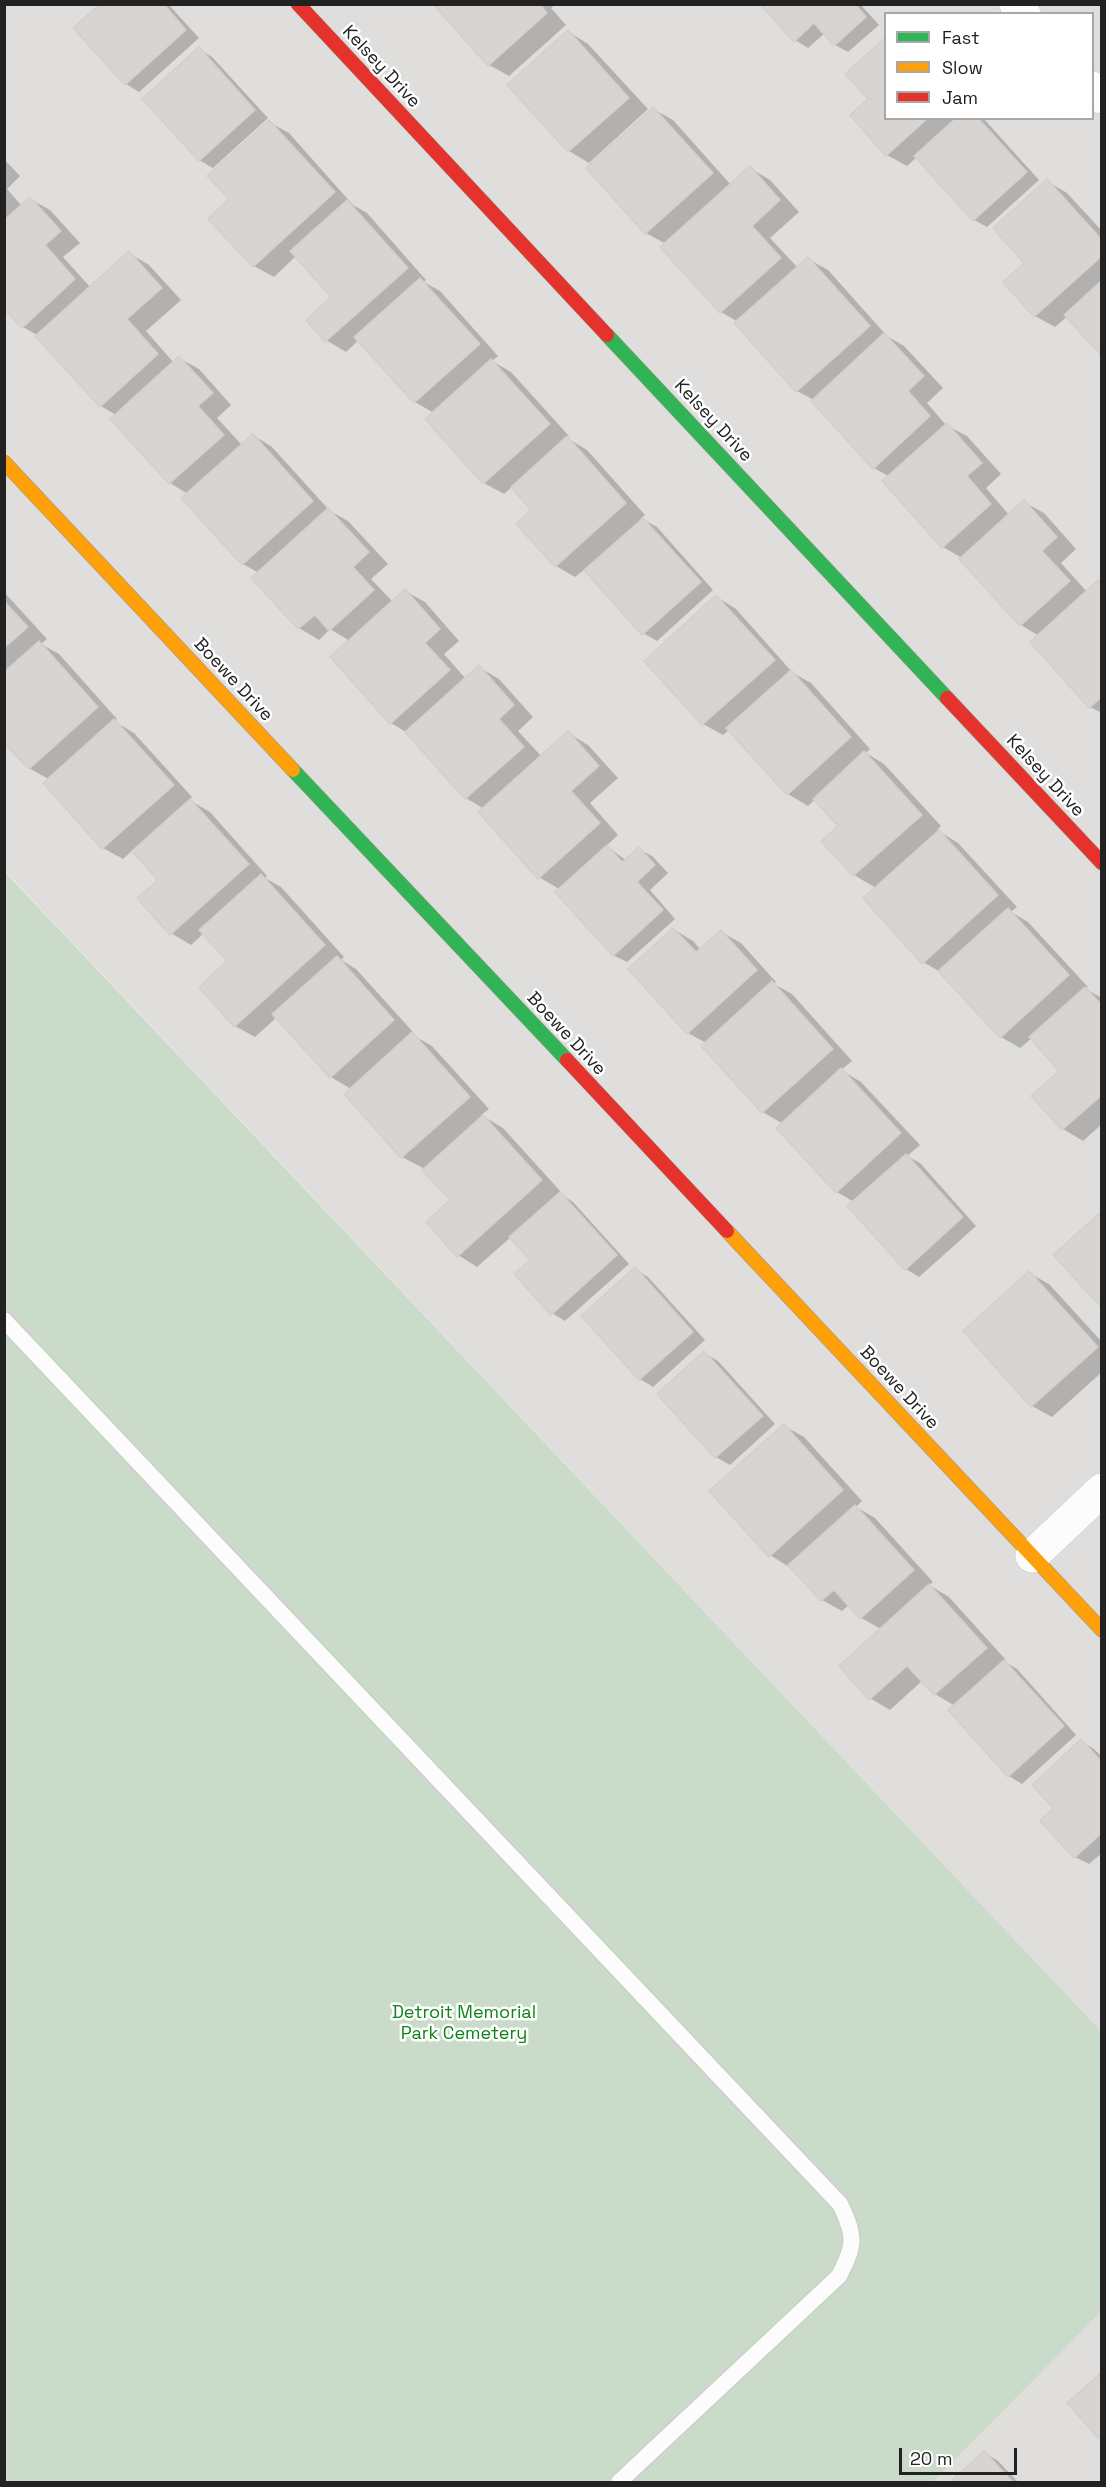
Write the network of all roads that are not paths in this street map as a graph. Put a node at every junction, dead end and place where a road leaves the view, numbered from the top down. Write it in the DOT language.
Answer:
graph roads {
  1 [pos="298,4"];
  2 [pos="4,462"];
  3 [pos="1101,863"];
  4 [pos="4,1320"];
  5 [pos="1101,1490"];
  6 [pos="1032,1556"];
  7 [pos="1101,1630"];
  8 [pos="618,2482"];
  1 -- 3 [label="street, Kelsey Drive"];
  2 -- 6 [label="street, Boewe Drive"];
  4 -- 8 [label="lane"];
  5 -- 6 [label="street"];
  6 -- 7 [label="street, Boewe Drive"];
}
